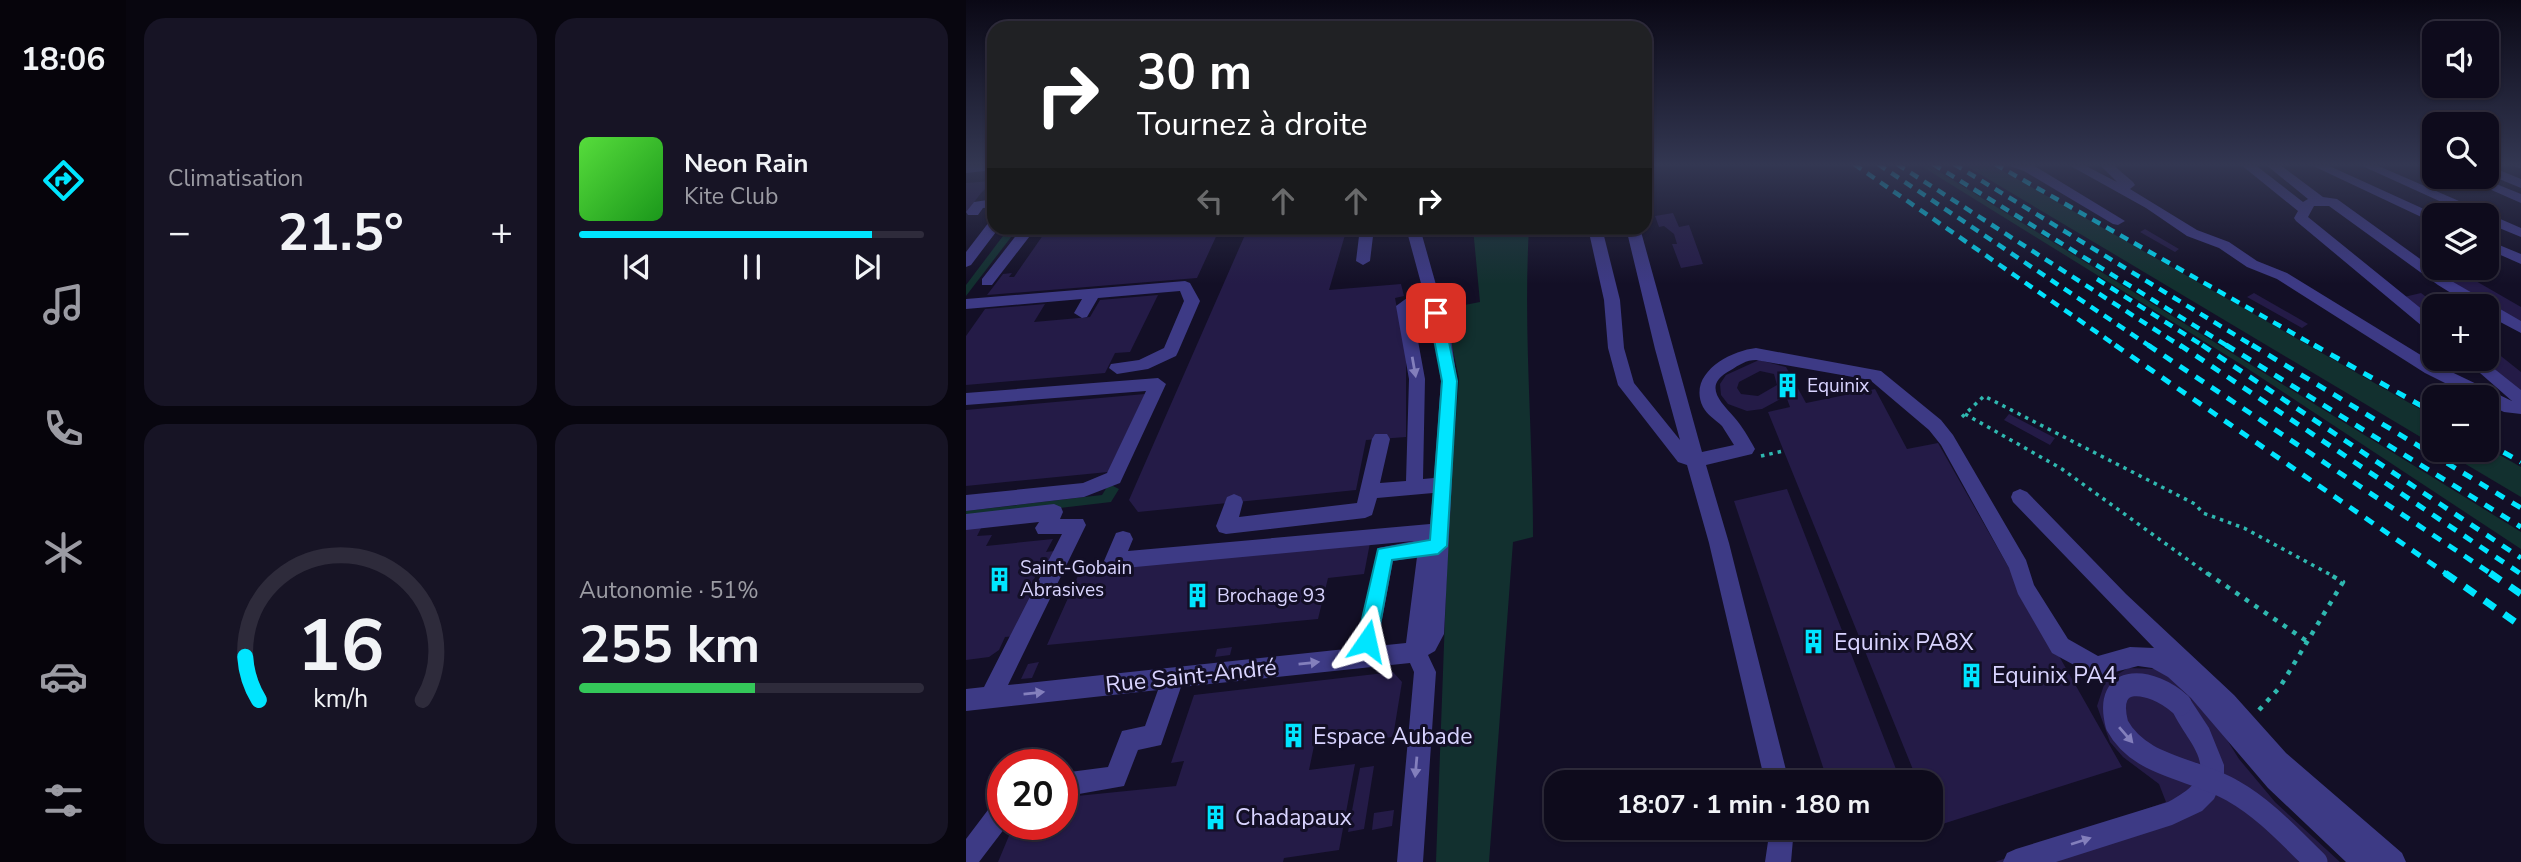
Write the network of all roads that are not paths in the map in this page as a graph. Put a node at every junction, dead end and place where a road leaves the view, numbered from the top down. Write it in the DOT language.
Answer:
graph roads {
  1 [pos="985,204"];
  2 [pos="2090,204"];
  3 [pos="2298,204"];
  4 [pos="2308,204"];
  5 [pos="2335,204"];
  6 [pos="2398,204"];
  7 [pos="2151,205"];
  8 [pos="2305,210"];
  9 [pos="973,212"];
  10 [pos="2422,216"];
  11 [pos="2118,221"];
  12 [pos="2499,223"];
  13 [pos="2521,233"];
  14 [pos="987,234"];
  15 [pos="1024,235"];
  16 [pos="1366,235"];
  17 [pos="1415,235"];
  18 [pos="1597,235"];
  19 [pos="1637,235"];
  20 [pos="2499,250"];
  21 [pos="2521,260"];
  22 [pos="966,261"];
  23 [pos="1363,261"];
  24 [pos="987,282"];
  25 [pos="1430,288"];
  26 [pos="1093,293"];
  27 [pos="2463,294"];
  28 [pos="1060,296"];
  29 [pos="966,304"];
  30 [pos="1051,313"];
  31 [pos="1082,313"];
  32 [pos="2499,315"];
  33 [pos="2422,317"];
  34 [pos="2521,328"];
  35 [pos="1117,368"];
  36 [pos="2487,371"];
  37 [pos="2463,385"];
  38 [pos="966,399"];
  39 [pos="2521,399"];
  40 [pos="2499,403"];
  41 [pos="2521,408"];
  42 [pos="1381,439"];
  43 [pos="1697,460"];
  44 [pos="1414,478"];
  45 [pos="1443,480"];
  46 [pos="1371,487"];
  47 [pos="2020,497"];
  48 [pos="1234,502"];
  49 [pos="966,503"];
  50 [pos="966,522"];
  51 [pos="1438,538"];
  52 [pos="1123,539"];
  53 [pos="1416,652"];
  54 [pos="1364,658"];
  55 [pos="1174,677"];
  56 [pos="991,697"];
  57 [pos="966,700"];
  58 [pos="1774,770"];
  59 [pos="1078,783"];
  60 [pos="987,832"];
  61 [pos="1781,840"];
  62 [pos="966,859"];
  63 [pos="1410,862"];
  64 [pos="1778,862"];
  65 [pos="2016,862"];
  66 [pos="2316,862"];
  67 [pos="2365,862"];
  68 [pos="2393,862"];
  1 -- 9 [label="street"];
  2 -- 11 [label="street"];
  3 -- 8 [label="street"];
  4 -- 8 [label="street"];
  5 -- 27 [label="street"];
  6 -- 10 [label="street"];
  7 -- 37 [label="street"];
  8 -- 33 [label="street"];
  12 -- 13 [label="street"];
  14 -- 22 [label="street"];
  15 -- 24 [label="street"];
  16 -- 23 [label="street"];
  17 -- 25 [label="street"];
  18 -- 43 [label="street"];
  19 -- 43 [label="street"];
  20 -- 21 [label="street"];
  25 -- 44 [label="street, one-way"];
  25 -- 45 [label="street"];
  26 -- 28 [label="street"];
  26 -- 31 [label="street"];
  26 -- 35 [label="street"];
  28 -- 29 [label="street"];
  28 -- 30 [label="street"];
  32 -- 34 [label="street"];
  36 -- 39 [label="street"];
  38 -- 49 [label="street"];
  40 -- 41 [label="street"];
  42 -- 46 [label="street"];
  43 -- 58 [label="street"];
  43 -- 67 [label="street"];
  44 -- 45 [label="street"];
  44 -- 46 [label="street"];
  45 -- 46 [label="street"];
  45 -- 51 [label="street"];
  46 -- 48 [label="street"];
  47 -- 68 [label="street"];
  50 -- 56 [label="street"];
  51 -- 52 [label="street"];
  51 -- 53 [label="street"];
  51 -- 54 [label="street"];
  53 -- 54 [label="street, Rue Saint-André"];
  53 -- 63 [label="street, one-way"];
  55 -- 54 [label="street, Rue Saint-André, one-way"];
  56 -- 55 [label="street, Rue Saint-André, one-way"];
  55 -- 59 [label="street"];
  56 -- 57 [label="street, Rue Saint-André"];
  60 -- 62 [label="street"];
  61 -- 64 [label="street"];
  65 -- 66 [label="street, one-way, bridge"];
}
